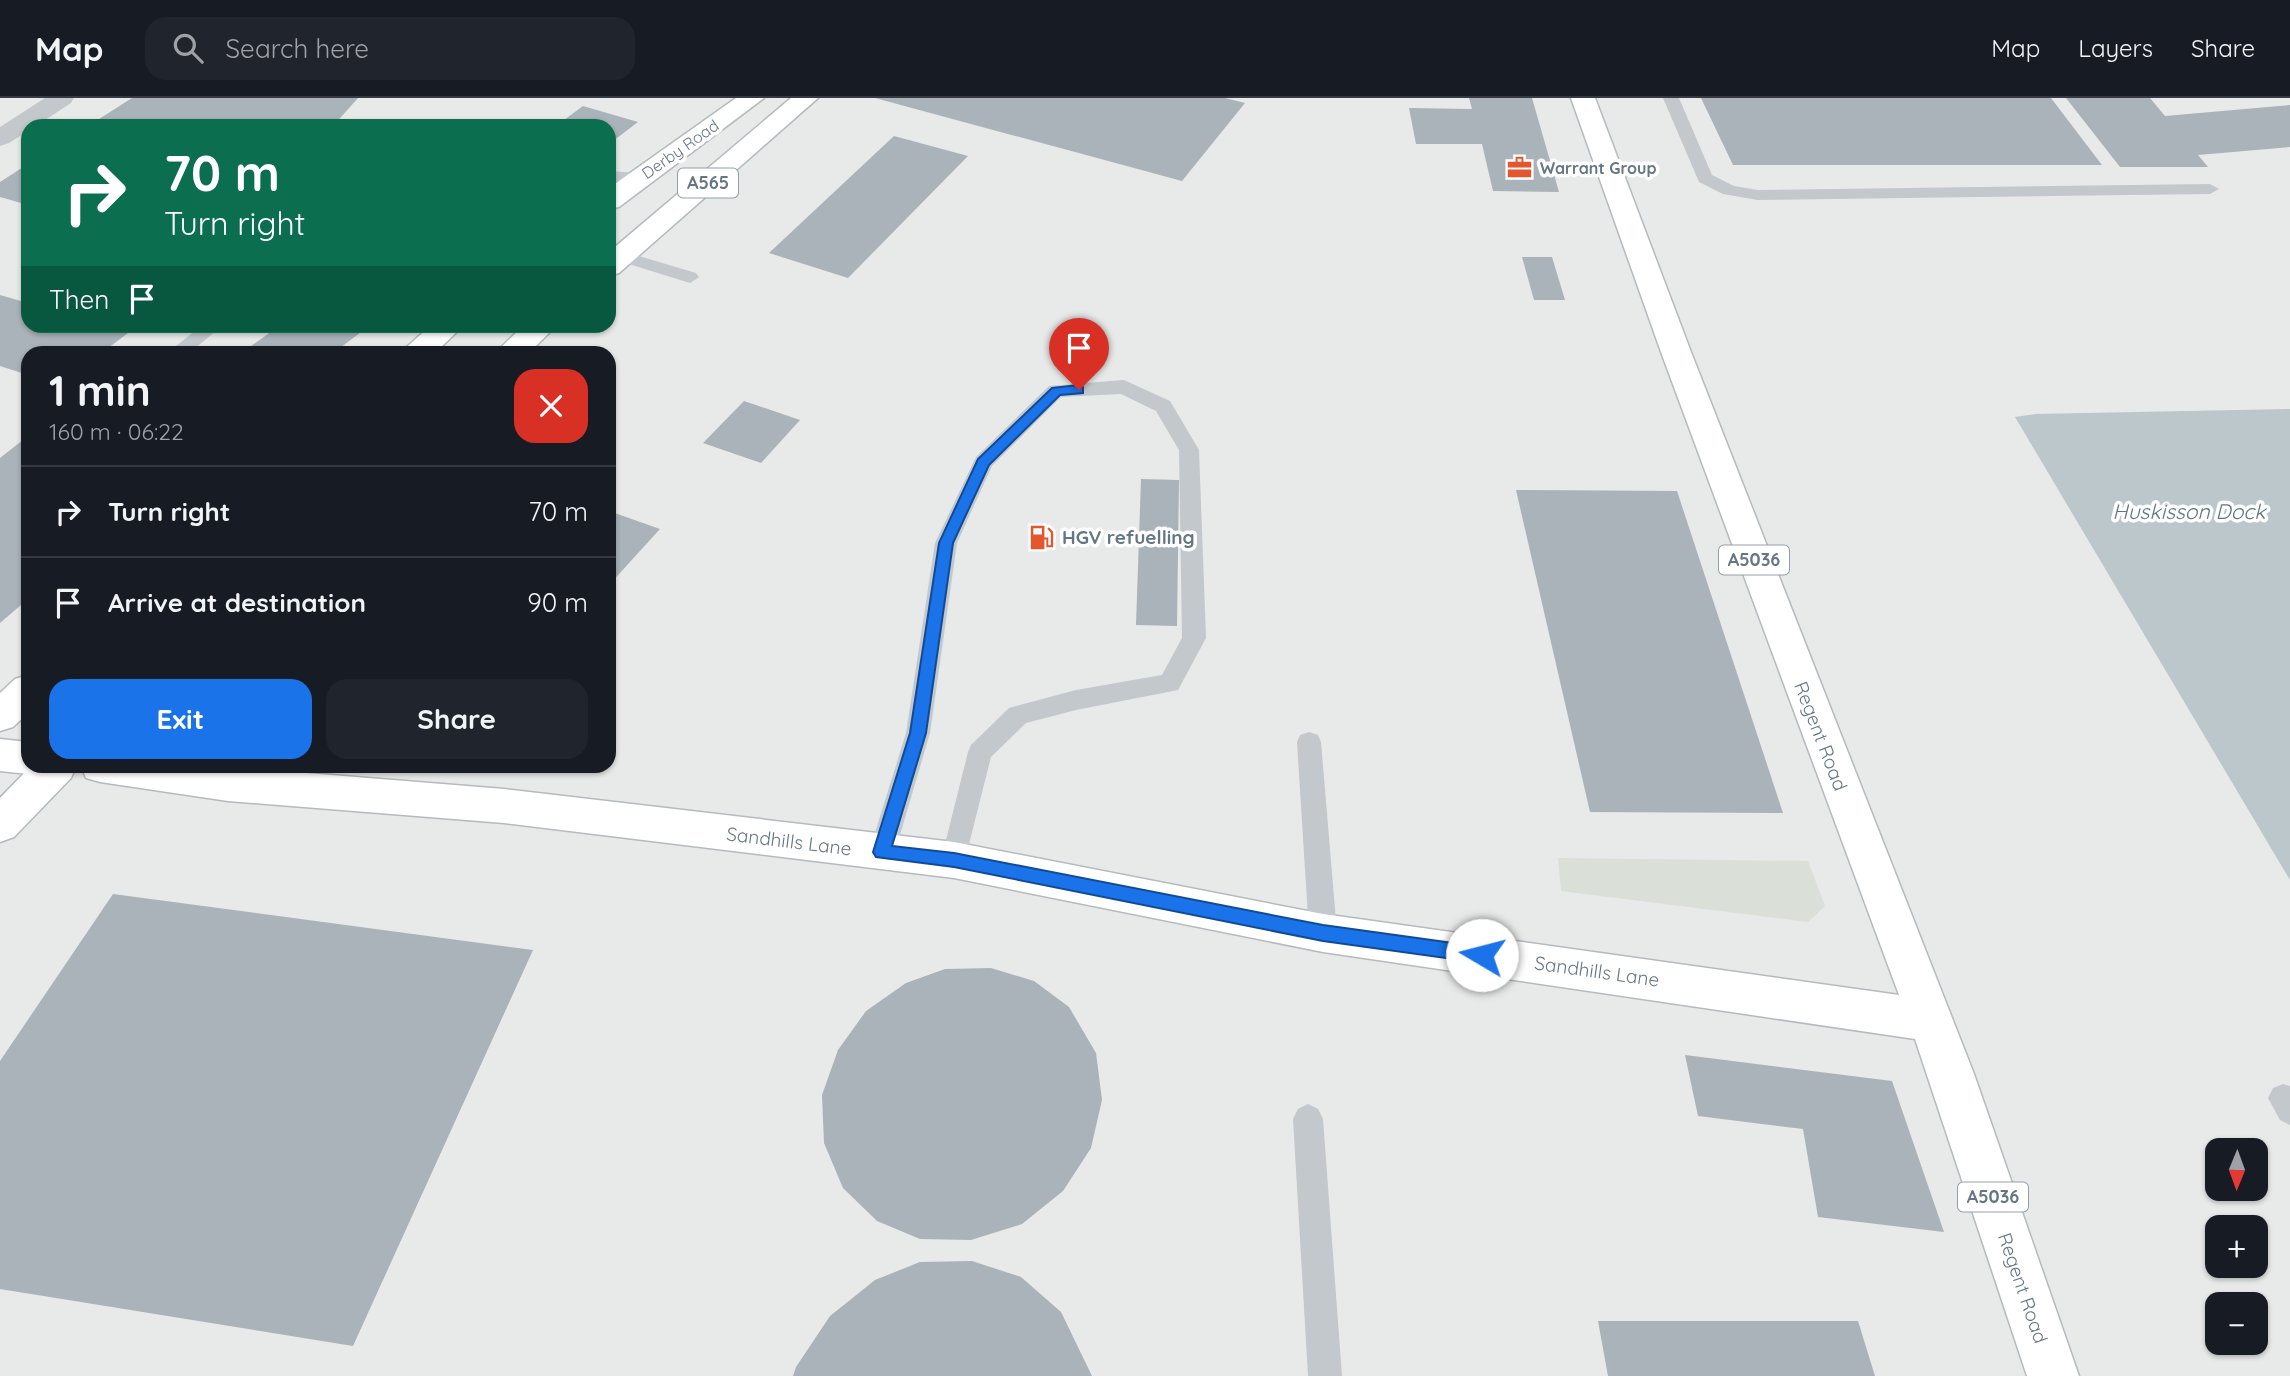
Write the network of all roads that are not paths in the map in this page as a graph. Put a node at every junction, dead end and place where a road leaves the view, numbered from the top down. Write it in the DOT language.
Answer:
graph roads {
  1 [pos="62,98"];
  2 [pos="752,98"];
  3 [pos="806,98"];
  4 [pos="1583,98"];
  5 [pos="1671,98"];
  6 [pos="27,119"];
  7 [pos="21,122"];
  8 [pos="3,133"];
  9 [pos="616,176"];
  10 [pos="639,178"];
  11 [pos="2210,189"];
  12 [pos="616,196"];
  13 [pos="616,262"];
  14 [pos="690,277"];
  15 [pos="204,333"];
  16 [pos="440,333"];
  17 [pos="533,333"];
  18 [pos="187,346"];
  19 [pos="424,346"];
  20 [pos="518,346"];
  21 [pos="21,696"];
  22 [pos="0,716"];
  23 [pos="1309,742"];
  24 [pos="0,755"];
  25 [pos="21,757"];
  26 [pos="50,773"];
  27 [pos="150,773"];
  28 [pos="0,825"];
  29 [pos="882,852"];
  30 [pos="954,860"];
  31 [pos="1323,933"];
  32 [pos="1930,1020"];
  33 [pos="1308,1119"];
  34 [pos="1325,1376"];
  35 [pos="2053,1376"];
  1 -- 6 [label="street"];
  2 -- 10 [label="main road, Derby Road / A565"];
  3 -- 13 [label="main road, A565"];
  4 -- 32 [label="main road, Regent Road / A5036"];
  5 -- 11 [label="lane"];
  7 -- 8 [label="street"];
  9 -- 10 [label="lane"];
  10 -- 12 [label="main road, Derby Road / A565"];
  13 -- 14 [label="lane"];
  15 -- 18 [label="lane"];
  16 -- 19 [label="main road"];
  17 -- 20 [label="main road"];
  21 -- 22 [label="main road"];
  23 -- 31 [label="lane"];
  24 -- 25 [label="main road"];
  26 -- 28 [label="main road"];
  27 -- 29 [label="main road, Sandhills Lane"];
  29 -- 30 [label="main road, Sandhills Lane"];
  29 -- 30 [label="lane"];
  30 -- 31 [label="main road, Sandhills Lane"];
  31 -- 32 [label="main road, Sandhills Lane"];
  32 -- 35 [label="main road, Regent Road / A5036"];
  33 -- 34 [label="lane"];
}
